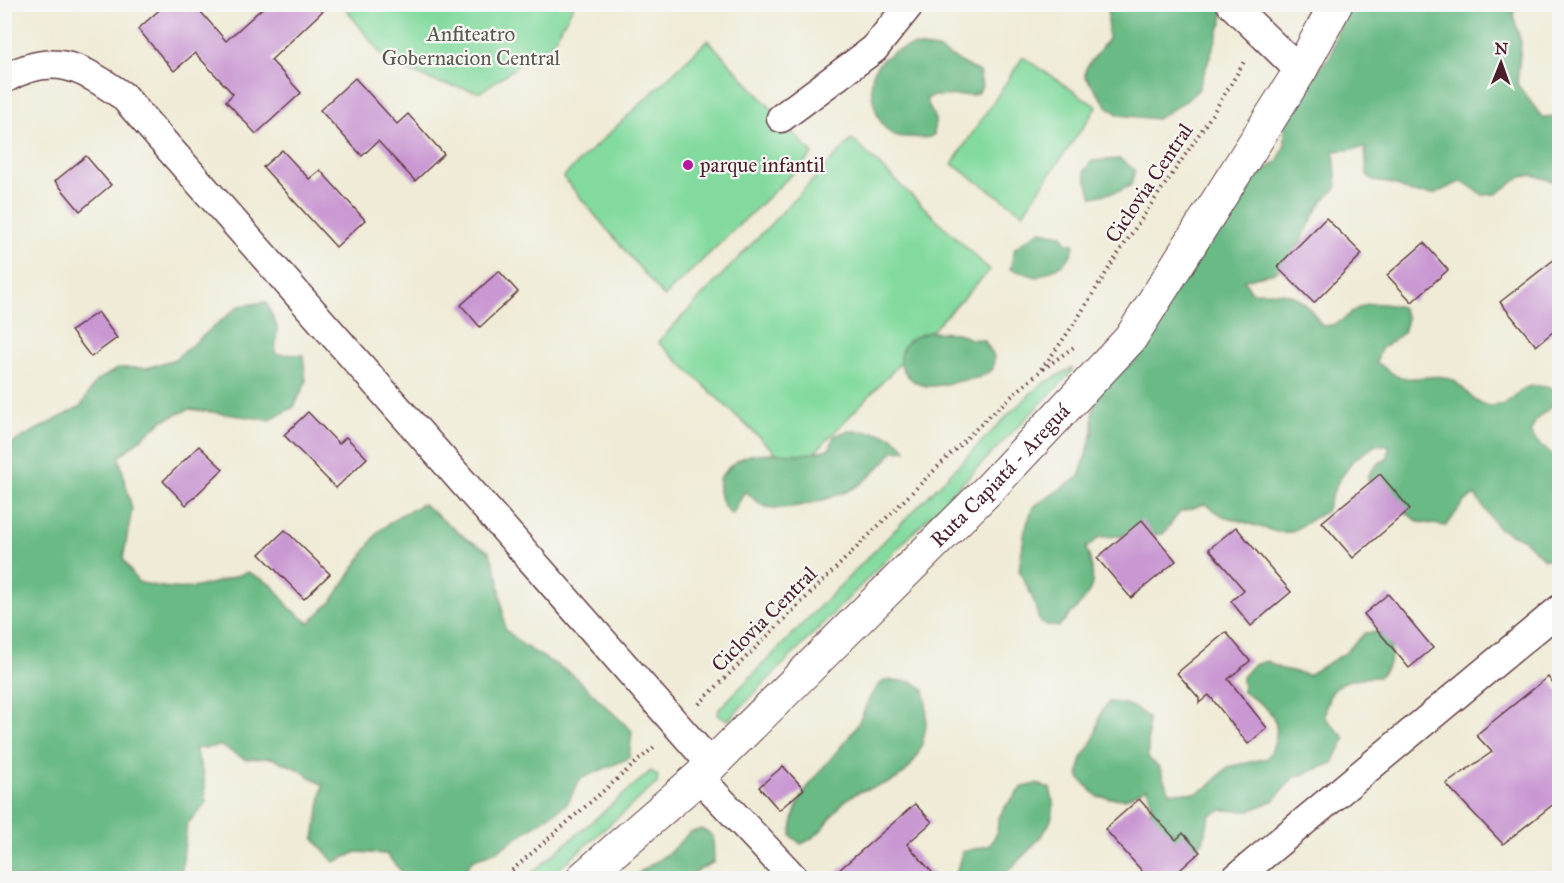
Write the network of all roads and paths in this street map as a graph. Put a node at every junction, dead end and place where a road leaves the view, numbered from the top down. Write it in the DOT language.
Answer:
graph roads {
  1 [pos="910,4"];
  2 [pos="1232,4"];
  3 [pos="1336,4"];
  4 [pos="1249,53"];
  5 [pos="1300,71"];
  6 [pos="6,82"];
  7 [pos="780,118"];
  8 [pos="1085,339"];
  9 [pos="1038,373"];
  10 [pos="1560,609"];
  11 [pos="677,726"];
  12 [pos="705,770"];
  13 [pos="503,879"];
  14 [pos="583,879"];
  15 [pos="794,879"];
  16 [pos="1236,879"];
  1 -- 7 [label="street"];
  2 -- 5 [label="street"];
  3 -- 5 [label="main road, Ruta Capiatá - Areguá"];
  4 -- 9 [label="path, Ciclovia Central"];
  5 -- 12 [label="main road, Ruta Capiatá - Areguá"];
  6 -- 11 [label="street"];
  8 -- 9 [label="path, Ciclovia Central"];
  9 -- 11 [label="path, Ciclovia Central"];
  10 -- 16 [label="street"];
  11 -- 12 [label="street"];
  11 -- 13 [label="path, Ciclovia Central"];
  12 -- 14 [label="main road, Ruta Capiatá - Areguá"];
  12 -- 15 [label="street"];
}
